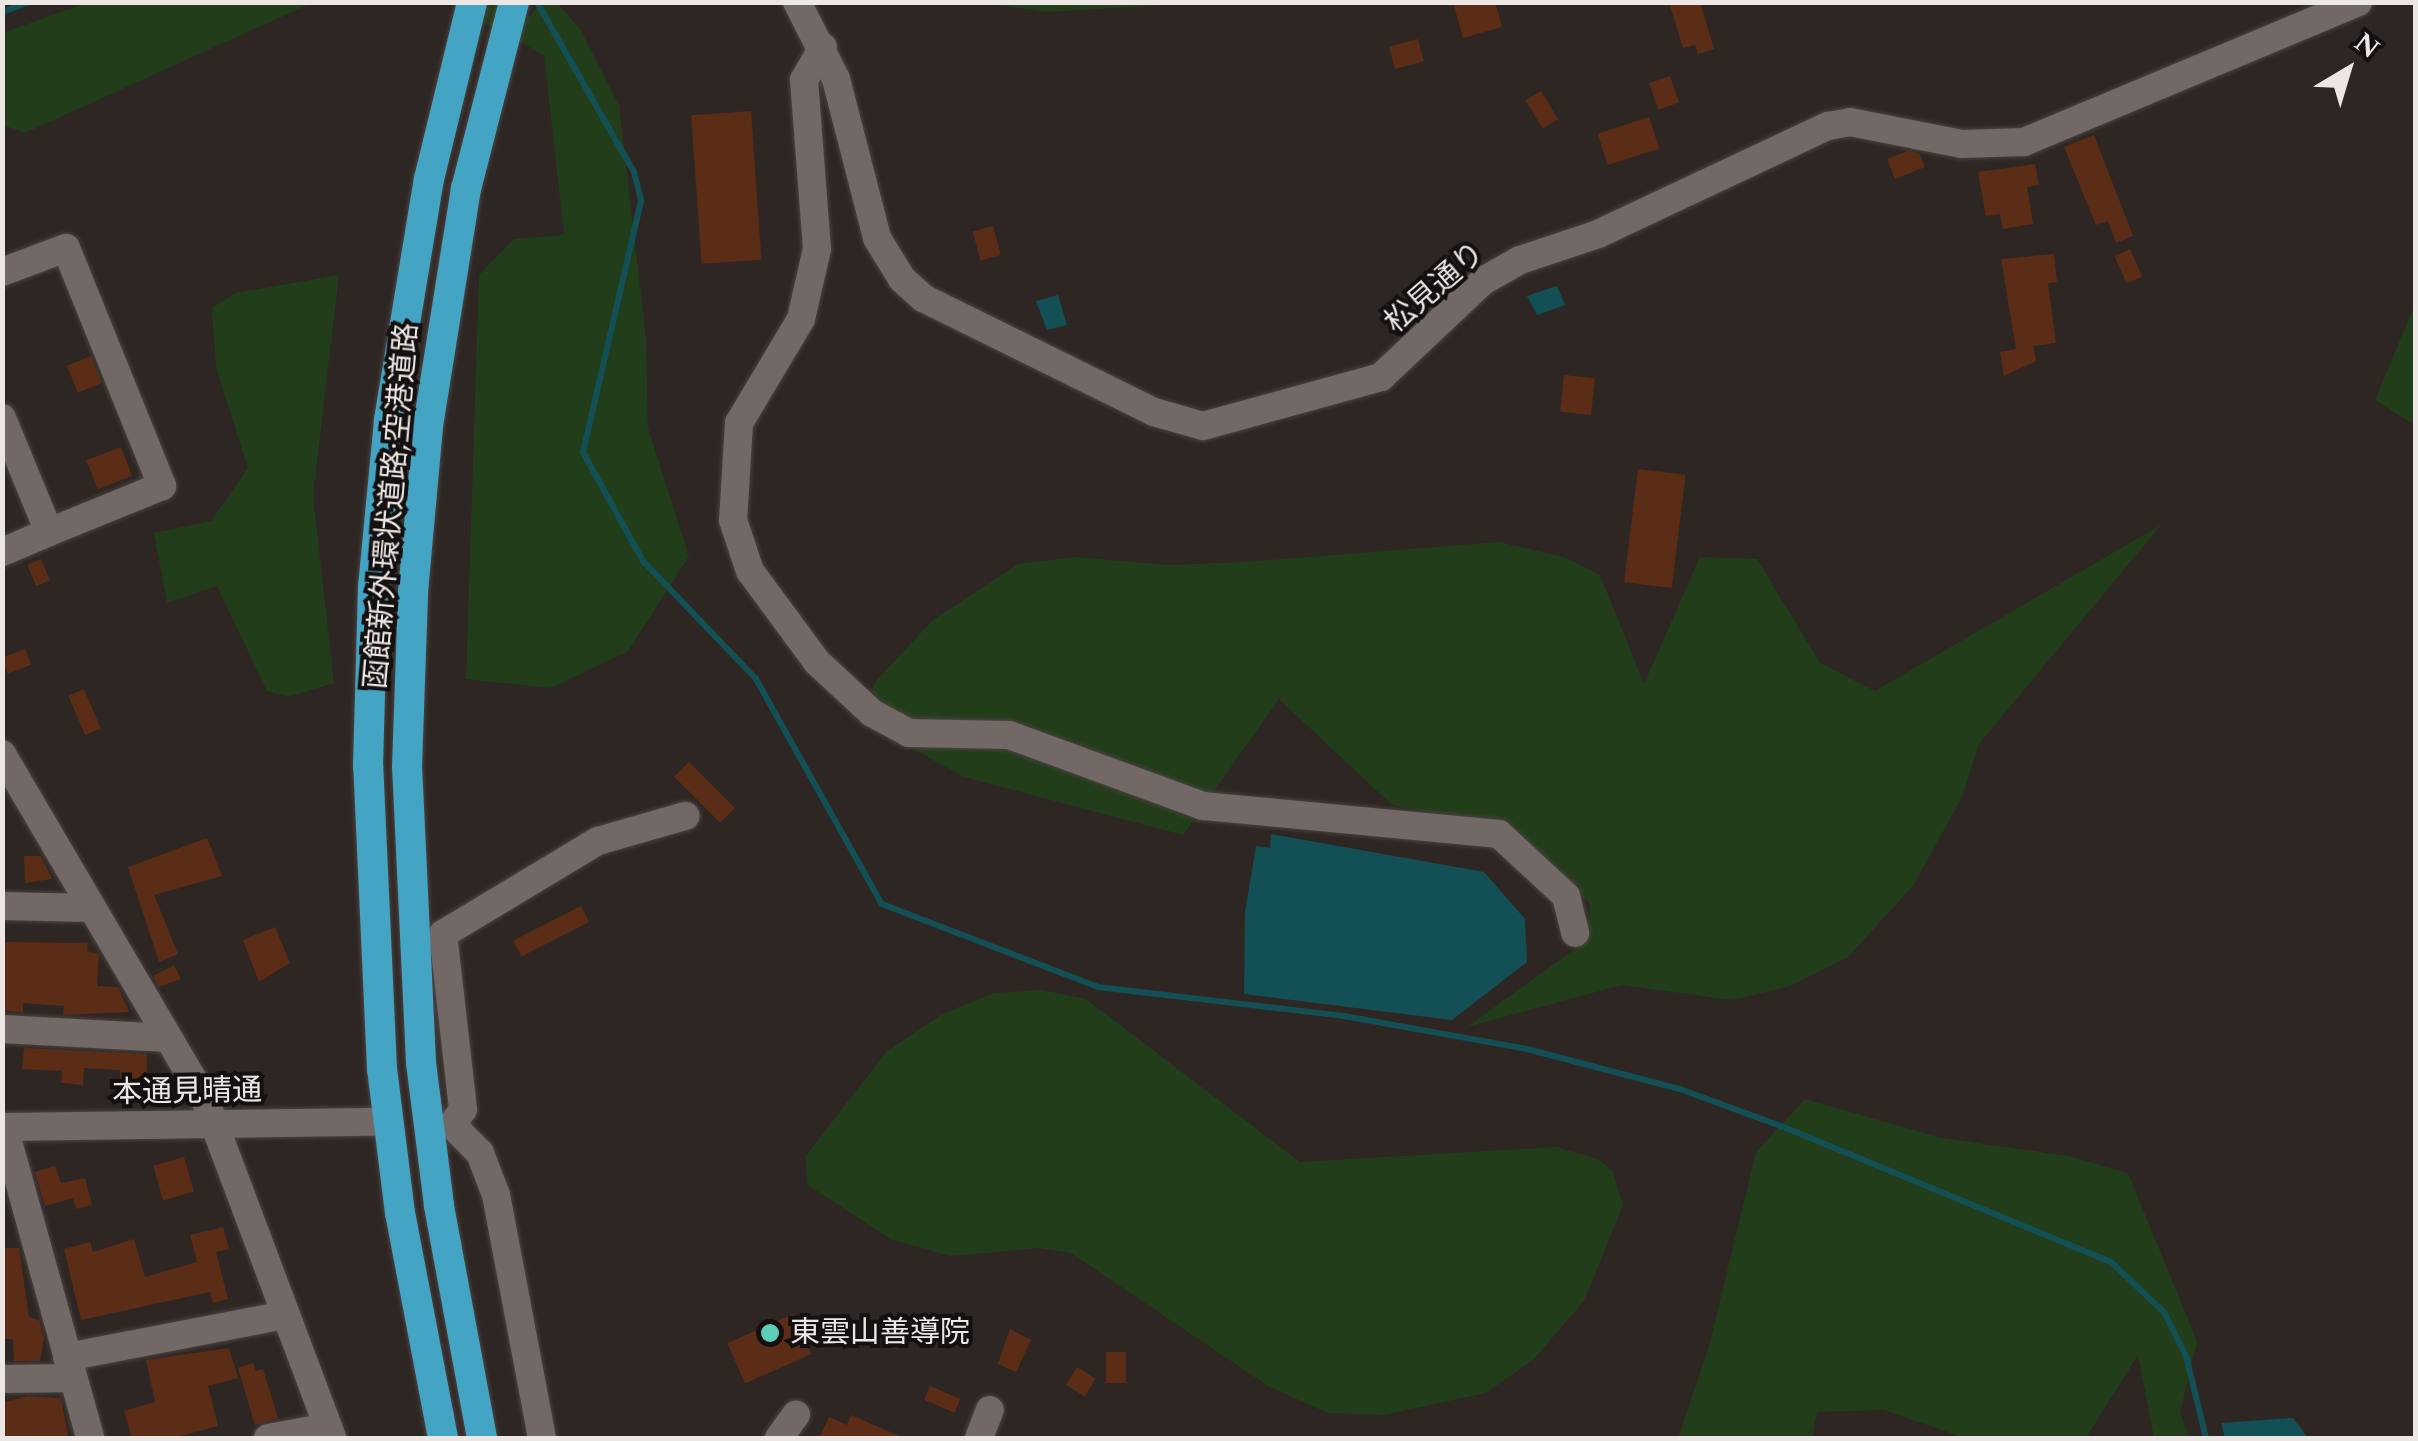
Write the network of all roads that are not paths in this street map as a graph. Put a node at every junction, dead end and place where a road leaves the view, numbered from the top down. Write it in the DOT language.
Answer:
graph roads {
  1 [pos="472,2"];
  2 [pos="514,2"];
  3 [pos="797,2"];
  4 [pos="2358,2"];
  5 [pos="823,47"];
  6 [pos="2,272"];
  7 [pos="2,418"];
  8 [pos="49,532"];
  9 [pos="2,552"];
  10 [pos="2,754"];
  11 [pos="10,784"];
  12 [pos="684,816"];
  13 [pos="2,906"];
  14 [pos="91,908"];
  15 [pos="1575,932"];
  16 [pos="2,1029"];
  17 [pos="168,1038"];
  18 [pos="373,1122"];
  19 [pos="216,1124"];
  20 [pos="3,1127"];
  21 [pos="285,1315"];
  22 [pos="70,1367"];
  23 [pos="2,1379"];
  24 [pos="990,1410"];
  25 [pos="796,1416"];
  26 [pos="330,1433"];
  27 [pos="90,1438"];
  28 [pos="268,1438"];
  29 [pos="443,1438"];
  30 [pos="482,1438"];
  31 [pos="542,1438"];
  32 [pos="779,1438"];
  33 [pos="979,1438"];
  1 -- 29 [label="highway, 函館新外環状道路;空港道路"];
  2 -- 30 [label="highway, 函館新外環状道路;空港道路"];
  3 -- 5 [label="street, 松見通り"];
  4 -- 5 [label="street, 松見通り"];
  5 -- 15 [label="street"];
  6 -- 8 [label="street"];
  7 -- 8 [label="street"];
  8 -- 9 [label="street"];
  10 -- 11 [label="street"];
  11 -- 14 [label="street"];
  12 -- 31 [label="street"];
  13 -- 14 [label="street"];
  14 -- 17 [label="street"];
  16 -- 17 [label="street"];
  17 -- 19 [label="street"];
  18 -- 19 [label="street, 本通見晴通"];
  19 -- 20 [label="street, 本通見晴通"];
  19 -- 21 [label="street"];
  20 -- 22 [label="street"];
  21 -- 22 [label="street"];
  21 -- 26 [label="street"];
  22 -- 23 [label="street"];
  22 -- 27 [label="street"];
  24 -- 33 [label="street"];
  25 -- 32 [label="street"];
  26 -- 28 [label="street"];
}
